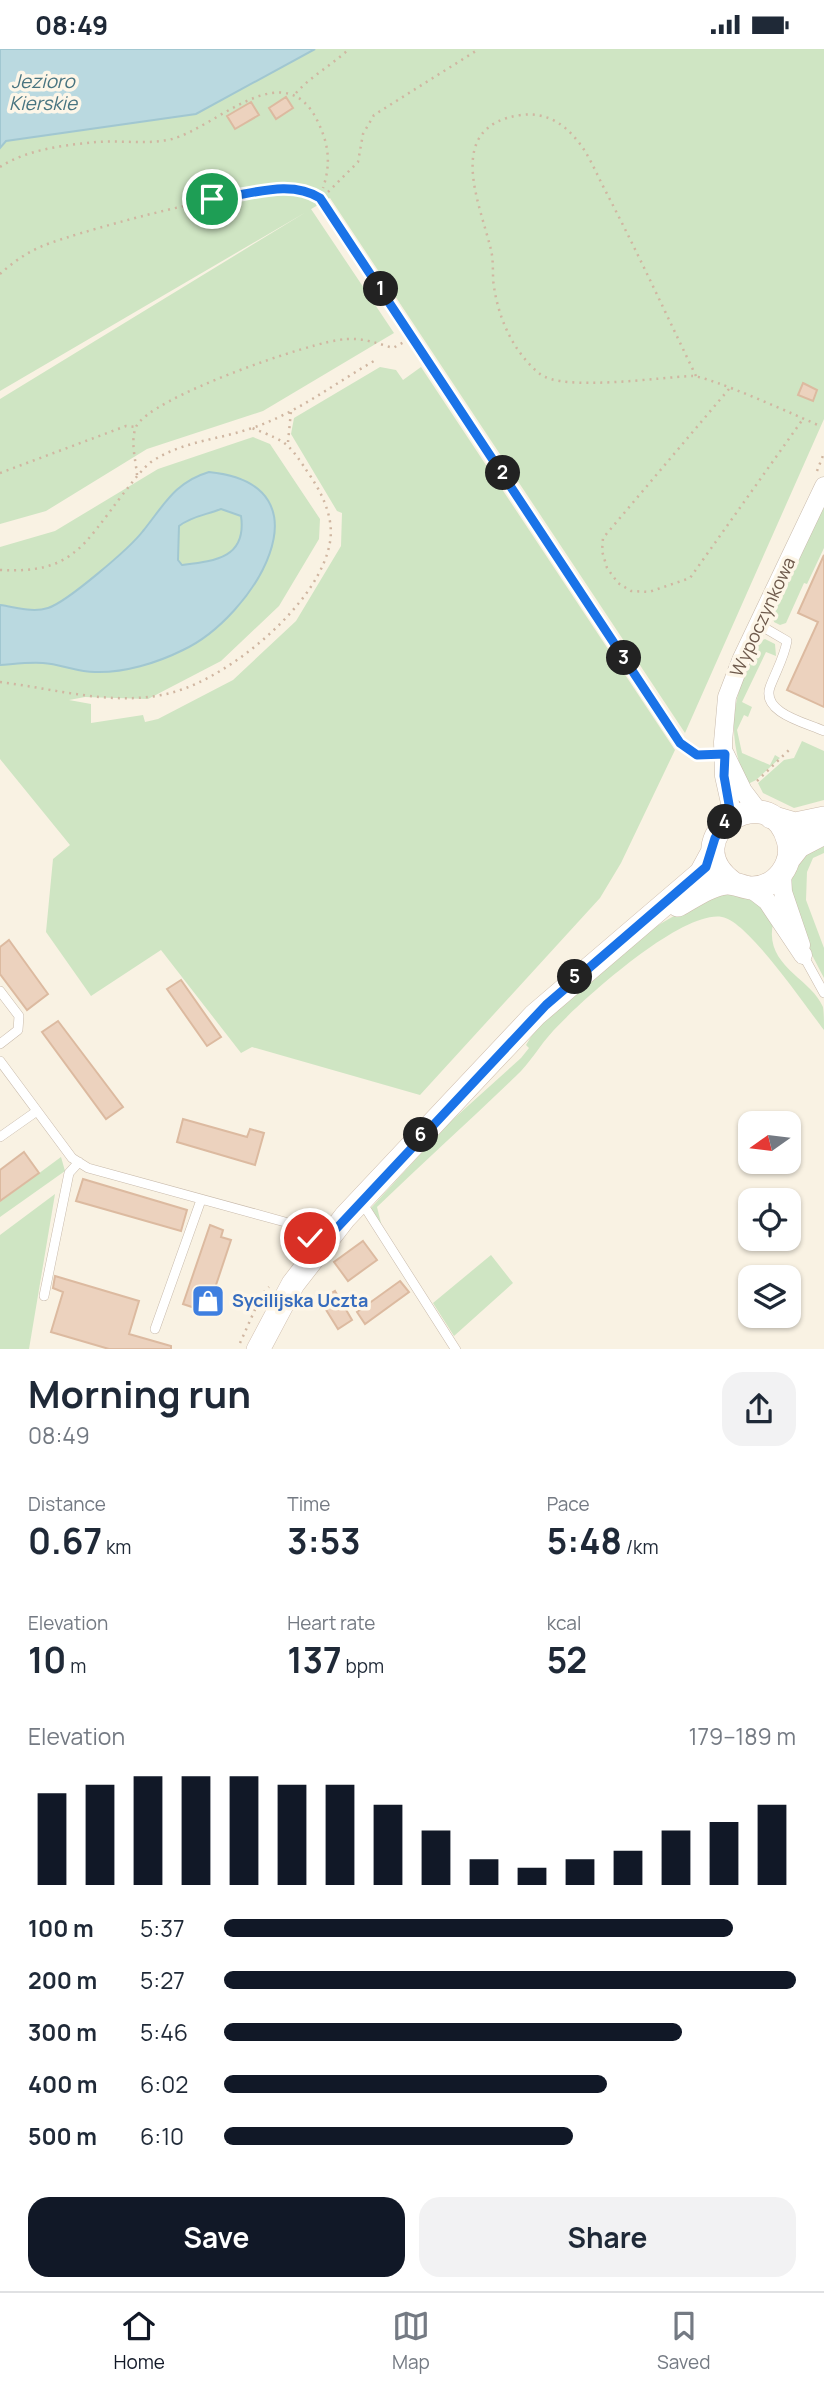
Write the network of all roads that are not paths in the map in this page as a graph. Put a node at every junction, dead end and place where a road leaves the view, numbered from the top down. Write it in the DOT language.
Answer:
graph roads {
  1 [pos="320,198"];
  2 [pos="824,486"];
  3 [pos="758,624"];
  4 [pos="824,731"];
  5 [pos="725,754"];
  6 [pos="765,814"];
  7 [pos="824,818"];
  8 [pos="726,821"];
  9 [pos="824,833"];
  10 [pos="713,851"];
  11 [pos="785,867"];
  12 [pos="741,885"];
  13 [pos="644,922"];
  14 [pos="803,955"];
  15 [pos="0,991"];
  16 [pos="824,993"];
  17 [pos="0,1044"];
  18 [pos="0,1061"];
  19 [pos="37,1111"];
  20 [pos="0,1137"];
  21 [pos="79,1162"];
  22 [pos="201,1199"];
  23 [pos="360,1200"];
  24 [pos="320,1246"];
  25 [pos="44,1296"];
  26 [pos="155,1329"];
  27 [pos="258,1349"];
  28 [pos="456,1349"];
  1 -- 5 [label="lane"];
  2 -- 3 [label="street, Wypoczynkowa"];
  3 -- 4 [label="lane"];
  3 -- 5 [label="street, Wypoczynkowa"];
  5 -- 6 [label="street, Wypoczynkowa"];
  5 -- 8 [label="street, Wypoczynkowa"];
  6 -- 7 [label="street"];
  6 -- 8 [label="street"];
  6 -- 11 [label="street"];
  8 -- 10 [label="street"];
  9 -- 11 [label="street"];
  10 -- 12 [label="street"];
  10 -- 13 [label="street"];
  11 -- 12 [label="street"];
  11 -- 14 [label="street"];
  12 -- 13 [label="street"];
  12 -- 14 [label="street"];
  13 -- 23 [label="street"];
  14 -- 16 [label="lane"];
  15 -- 17 [label="lane"];
  18 -- 19 [label="lane"];
  19 -- 20 [label="lane"];
  19 -- 21 [label="lane"];
  21 -- 22 [label="lane"];
  21 -- 25 [label="lane"];
  22 -- 24 [label="lane"];
  22 -- 26 [label="lane"];
  23 -- 24 [label="street"];
  23 -- 28 [label="lane"];
  24 -- 27 [label="street"];
}
